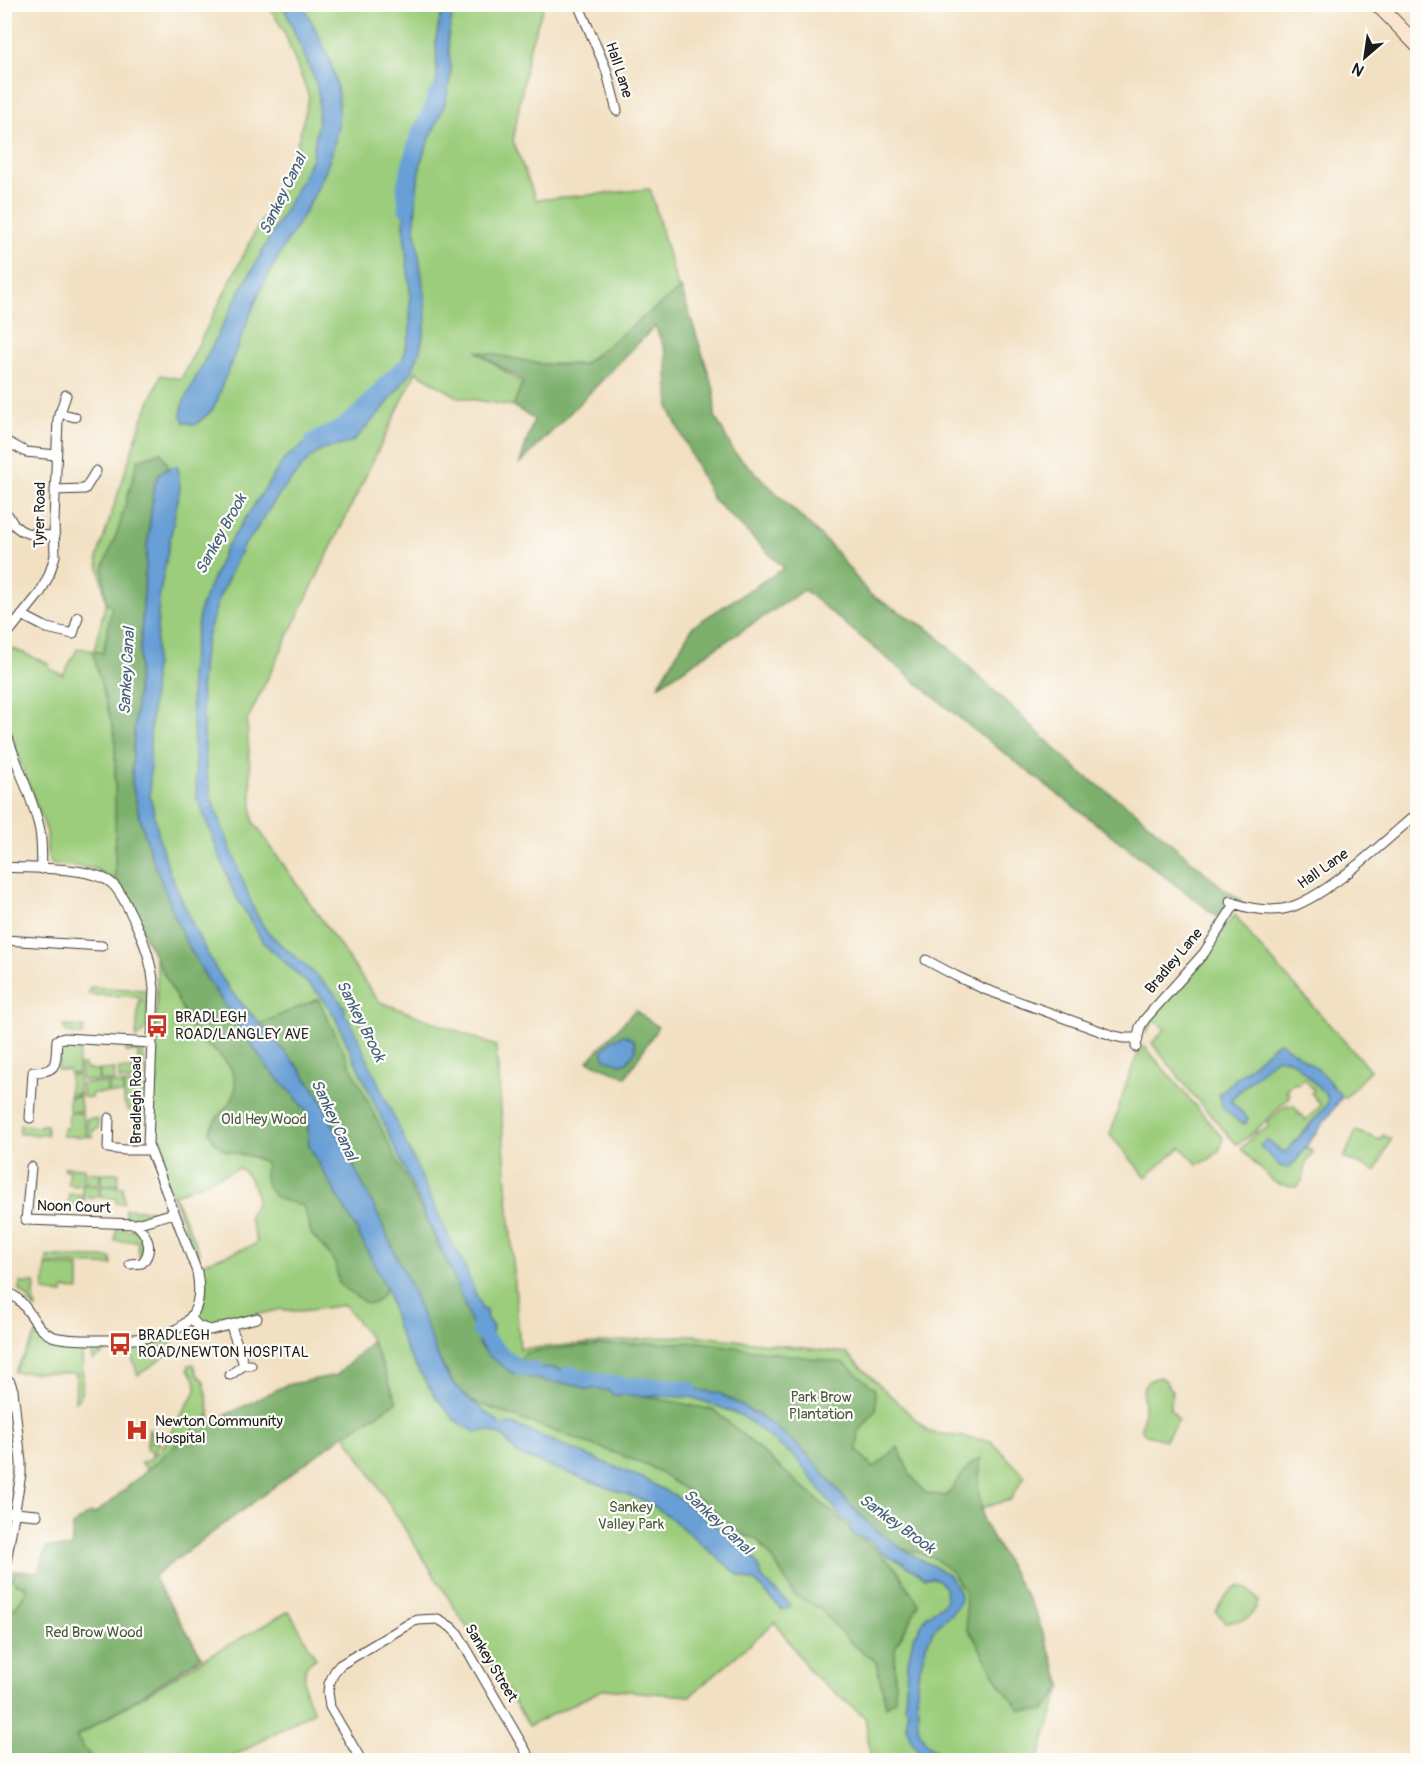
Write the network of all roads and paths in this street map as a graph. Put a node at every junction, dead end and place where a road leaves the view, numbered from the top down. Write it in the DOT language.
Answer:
graph roads {
  1 [pos="578,4"];
  2 [pos="1377,4"];
  3 [pos="1418,46"];
  4 [pos="616,111"];
  5 [pos="66,395"];
  6 [pos="59,413"];
  7 [pos="75,417"];
  8 [pos="4,440"];
  9 [pos="56,454"];
  10 [pos="96,471"];
  11 [pos="55,490"];
  12 [pos="8,515"];
  13 [pos="54,536"];
  14 [pos="22,615"];
  15 [pos="78,617"];
  16 [pos="4,638"];
  17 [pos="4,724"];
  18 [pos="8,751"];
  19 [pos="1418,813"];
  20 [pos="4,867"];
  21 [pos="42,869"];
  22 [pos="1232,903"];
  23 [pos="4,940"];
  24 [pos="102,946"];
  25 [pos="926,960"];
  26 [pos="152,1043"];
  27 [pos="30,1118"];
  28 [pos="108,1118"];
  29 [pos="150,1150"];
  30 [pos="31,1167"];
  31 [pos="174,1213"];
  32 [pos="136,1224"];
  33 [pos="130,1264"];
  34 [pos="4,1292"];
  35 [pos="191,1318"];
  36 [pos="257,1318"];
  37 [pos="231,1326"];
  38 [pos="231,1375"];
  39 [pos="4,1376"];
  40 [pos="4,1512"];
  41 [pos="15,1514"];
  42 [pos="38,1515"];
  43 [pos="4,1574"];
  44 [pos="361,1761"];
  45 [pos="531,1761"];
  1 -- 4 [label="street, Hall Lane"];
  2 -- 3 [label="street"];
  5 -- 6 [label="street, Tyrer Road"];
  6 -- 7 [label="street"];
  6 -- 9 [label="street, Tyrer Road"];
  8 -- 9 [label="street"];
  9 -- 11 [label="street, Tyrer Road"];
  10 -- 11 [label="street"];
  11 -- 13 [label="street, Tyrer Road"];
  12 -- 13 [label="street"];
  13 -- 14 [label="street, Tyrer Road"];
  14 -- 15 [label="street"];
  14 -- 16 [label="street, Tyrer Road"];
  17 -- 18 [label="street"];
  18 -- 21 [label="street"];
  19 -- 22 [label="street, Hall Lane"];
  20 -- 21 [label="street, Bradlegh Road"];
  21 -- 26 [label="street, Bradlegh Road"];
  22 -- 25 [label="street, Bradley Lane"];
  23 -- 24 [label="street"];
  26 -- 27 [label="street"];
  26 -- 29 [label="street, Bradlegh Road"];
  28 -- 29 [label="street"];
  29 -- 31 [label="street, Bradlegh Road"];
  30 -- 32 [label="street, Noon Court"];
  31 -- 32 [label="street, Noon Court"];
  31 -- 35 [label="street, Bradlegh Road"];
  32 -- 33 [label="street"];
  34 -- 35 [label="street"];
  35 -- 37 [label="street"];
  36 -- 37 [label="street"];
  37 -- 38 [label="street"];
  39 -- 41 [label="street"];
  40 -- 41 [label="street"];
  41 -- 42 [label="street"];
  41 -- 43 [label="street"];
  44 -- 45 [label="street, Sankey Street"];
}
